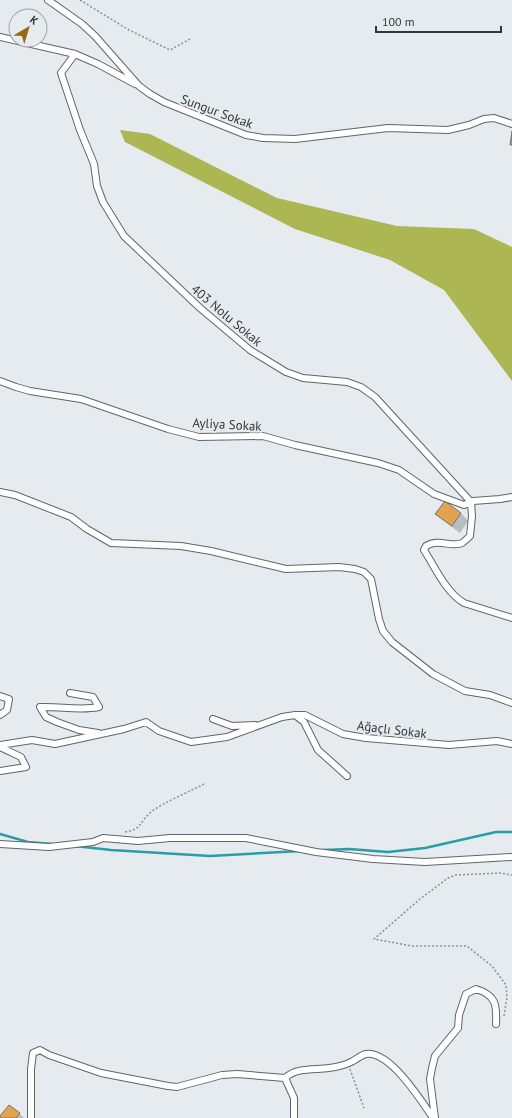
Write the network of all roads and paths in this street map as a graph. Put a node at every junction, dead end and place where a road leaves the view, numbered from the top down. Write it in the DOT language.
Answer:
graph roads {
  1 [pos="48,0"];
  2 [pos="80,0"];
  3 [pos="0,37"];
  4 [pos="190,39"];
  5 [pos="75,54"];
  6 [pos="139,86"];
  7 [pos="512,124"];
  8 [pos="0,381"];
  9 [pos="0,492"];
  10 [pos="512,497"];
  11 [pos="471,502"];
  12 [pos="512,618"];
  13 [pos="70,693"];
  14 [pos="0,696"];
  15 [pos="512,703"];
  16 [pos="0,715"];
  17 [pos="295,715"];
  18 [pos="213,719"];
  19 [pos="260,725"];
  20 [pos="101,733"];
  21 [pos="512,744"];
  22 [pos="0,746"];
  23 [pos="0,771"];
  24 [pos="347,776"];
  25 [pos="204,784"];
  26 [pos="125,832"];
  27 [pos="0,844"];
  28 [pos="512,857"];
  29 [pos="512,875"];
  30 [pos="496,1024"];
  31 [pos="348,1064"];
  32 [pos="285,1078"];
  33 [pos="364,1108"];
  34 [pos="31,1118"];
  35 [pos="294,1118"];
  36 [pos="434,1118"];
  1 -- 6 [label="street, Sungur Sokak"];
  2 -- 4 [label="path"];
  3 -- 5 [label="street"];
  5 -- 6 [label="street"];
  5 -- 11 [label="street, 403 Nolu Sokak"];
  6 -- 7 [label="street, Sungur Sokak"];
  8 -- 11 [label="street, Ayliya Sokak"];
  9 -- 15 [label="street"];
  10 -- 11 [label="street, Ayliya Sokak"];
  11 -- 12 [label="street"];
  13 -- 20 [label="street"];
  14 -- 16 [label="street"];
  17 -- 19 [label="street, Ağaçlı Sokak"];
  17 -- 21 [label="street, Ağaçlı Sokak"];
  17 -- 24 [label="street"];
  18 -- 19 [label="street"];
  19 -- 20 [label="street, Ağaçlı Sokak"];
  20 -- 22 [label="street"];
  22 -- 23 [label="street"];
  25 -- 26 [label="path"];
  27 -- 28 [label="street"];
  29 -- 30 [label="path"];
  30 -- 36 [label="street"];
  31 -- 32 [label="street"];
  31 -- 33 [label="path"];
  31 -- 36 [label="street"];
  32 -- 34 [label="street"];
  32 -- 35 [label="street"];
}
